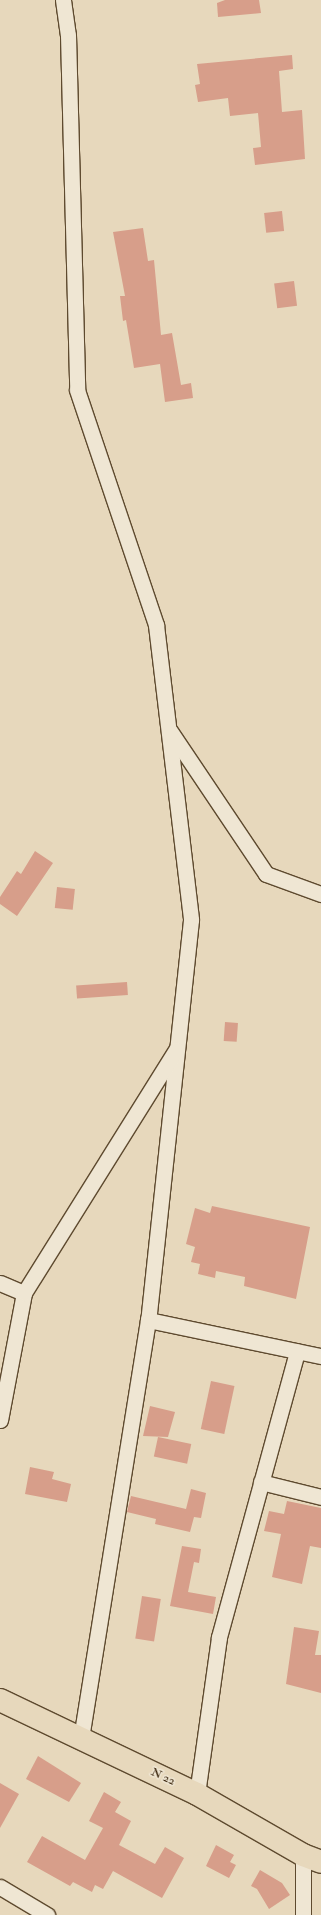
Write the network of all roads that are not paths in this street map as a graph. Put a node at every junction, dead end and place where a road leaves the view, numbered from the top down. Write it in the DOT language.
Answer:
graph roads {
  1 [pos="63,0"];
  2 [pos="169,729"];
  3 [pos="321,894"];
  4 [pos="179,1046"];
  5 [pos="0,1283"];
  6 [pos="24,1293"];
  7 [pos="148,1320"];
  8 [pos="297,1351"];
  9 [pos="321,1356"];
  10 [pos="0,1420"];
  11 [pos="261,1482"];
  12 [pos="321,1497"];
  13 [pos="0,1700"];
  14 [pos="82,1739"];
  15 [pos="197,1794"];
  16 [pos="312,1858"];
  17 [pos="0,1887"];
  18 [pos="48,1915"];
  19 [pos="303,1915"];
  1 -- 2 [label="street"];
  2 -- 3 [label="street"];
  2 -- 4 [label="street"];
  4 -- 6 [label="street"];
  4 -- 7 [label="street"];
  5 -- 6 [label="street"];
  6 -- 10 [label="street"];
  7 -- 8 [label="street"];
  7 -- 14 [label="street"];
  8 -- 9 [label="street"];
  8 -- 11 [label="street"];
  11 -- 12 [label="street"];
  11 -- 15 [label="street"];
  13 -- 14 [label="main road, N 22 / N 22"];
  14 -- 15 [label="main road, N 22 / N 22"];
  15 -- 16 [label="main road, N 22 / N 22"];
  16 -- 19 [label="street"];
  17 -- 18 [label="street"];
}
